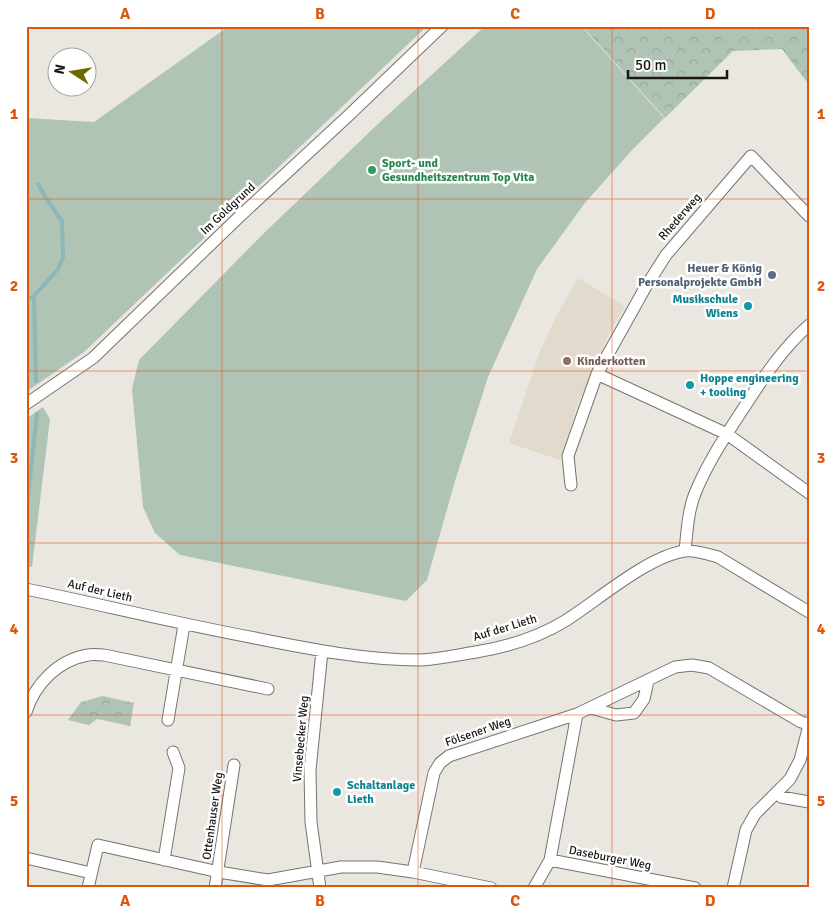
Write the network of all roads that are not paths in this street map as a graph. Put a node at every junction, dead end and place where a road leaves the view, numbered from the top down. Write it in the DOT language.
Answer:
graph roads {
  1 [pos="442,26"];
  2 [pos="809,216"];
  3 [pos="809,325"];
  4 [pos="597,374"];
  5 [pos="26,404"];
  6 [pos="726,434"];
  7 [pos="570,485"];
  8 [pos="809,493"];
  9 [pos="685,551"];
  10 [pos="26,589"];
  11 [pos="809,612"];
  12 [pos="184,625"];
  13 [pos="322,651"];
  14 [pos="177,670"];
  15 [pos="648,681"];
  16 [pos="268,689"];
  17 [pos="591,708"];
  18 [pos="26,712"];
  19 [pos="578,714"];
  20 [pos="168,720"];
  21 [pos="809,724"];
  22 [pos="173,752"];
  23 [pos="234,765"];
  24 [pos="777,792"];
  25 [pos="809,802"];
  26 [pos="26,858"];
  27 [pos="164,860"];
  28 [pos="550,860"];
  29 [pos="318,870"];
  30 [pos="219,872"];
  31 [pos="413,872"];
  32 [pos="91,873"];
  33 [pos="88,888"];
  34 [pos="215,888"];
  35 [pos="320,888"];
  36 [pos="491,888"];
  37 [pos="534,888"];
  38 [pos="695,888"];
  39 [pos="733,888"];
  1 -- 5 [label="street, Im Goldgrund"];
  2 -- 4 [label="street, Rhederweg"];
  3 -- 6 [label="street"];
  4 -- 6 [label="street"];
  4 -- 7 [label="street, Rhederweg"];
  6 -- 8 [label="street"];
  6 -- 9 [label="street"];
  9 -- 11 [label="street"];
  9 -- 13 [label="street, Auf der Lieth"];
  10 -- 12 [label="street, Auf der Lieth"];
  12 -- 13 [label="street, Auf der Lieth"];
  12 -- 14 [label="street"];
  13 -- 29 [label="street, Vinsebecker Weg"];
  14 -- 16 [label="street"];
  14 -- 18 [label="street"];
  14 -- 20 [label="street"];
  15 -- 17 [label="street, Fölsener Weg"];
  15 -- 17 [label="street"];
  15 -- 21 [label="street, Fölsener Weg"];
  17 -- 19 [label="street, Fölsener Weg"];
  19 -- 28 [label="street"];
  19 -- 31 [label="street, Fölsener Weg"];
  21 -- 24 [label="street"];
  22 -- 27 [label="street"];
  23 -- 30 [label="street, Ottenhauser Weg"];
  24 -- 25 [label="street"];
  24 -- 39 [label="street"];
  26 -- 32 [label="street"];
  27 -- 30 [label="street, Ottenhauser Weg"];
  27 -- 32 [label="street, Ottenhauser Weg"];
  28 -- 37 [label="street, Daseburger Weg"];
  28 -- 38 [label="street, Daseburger Weg"];
  29 -- 30 [label="street, Ottenhauser Weg"];
  29 -- 31 [label="street"];
  29 -- 35 [label="street, Vinsebecker Weg"];
  30 -- 34 [label="street"];
  31 -- 36 [label="street"];
  32 -- 33 [label="street"];
}
